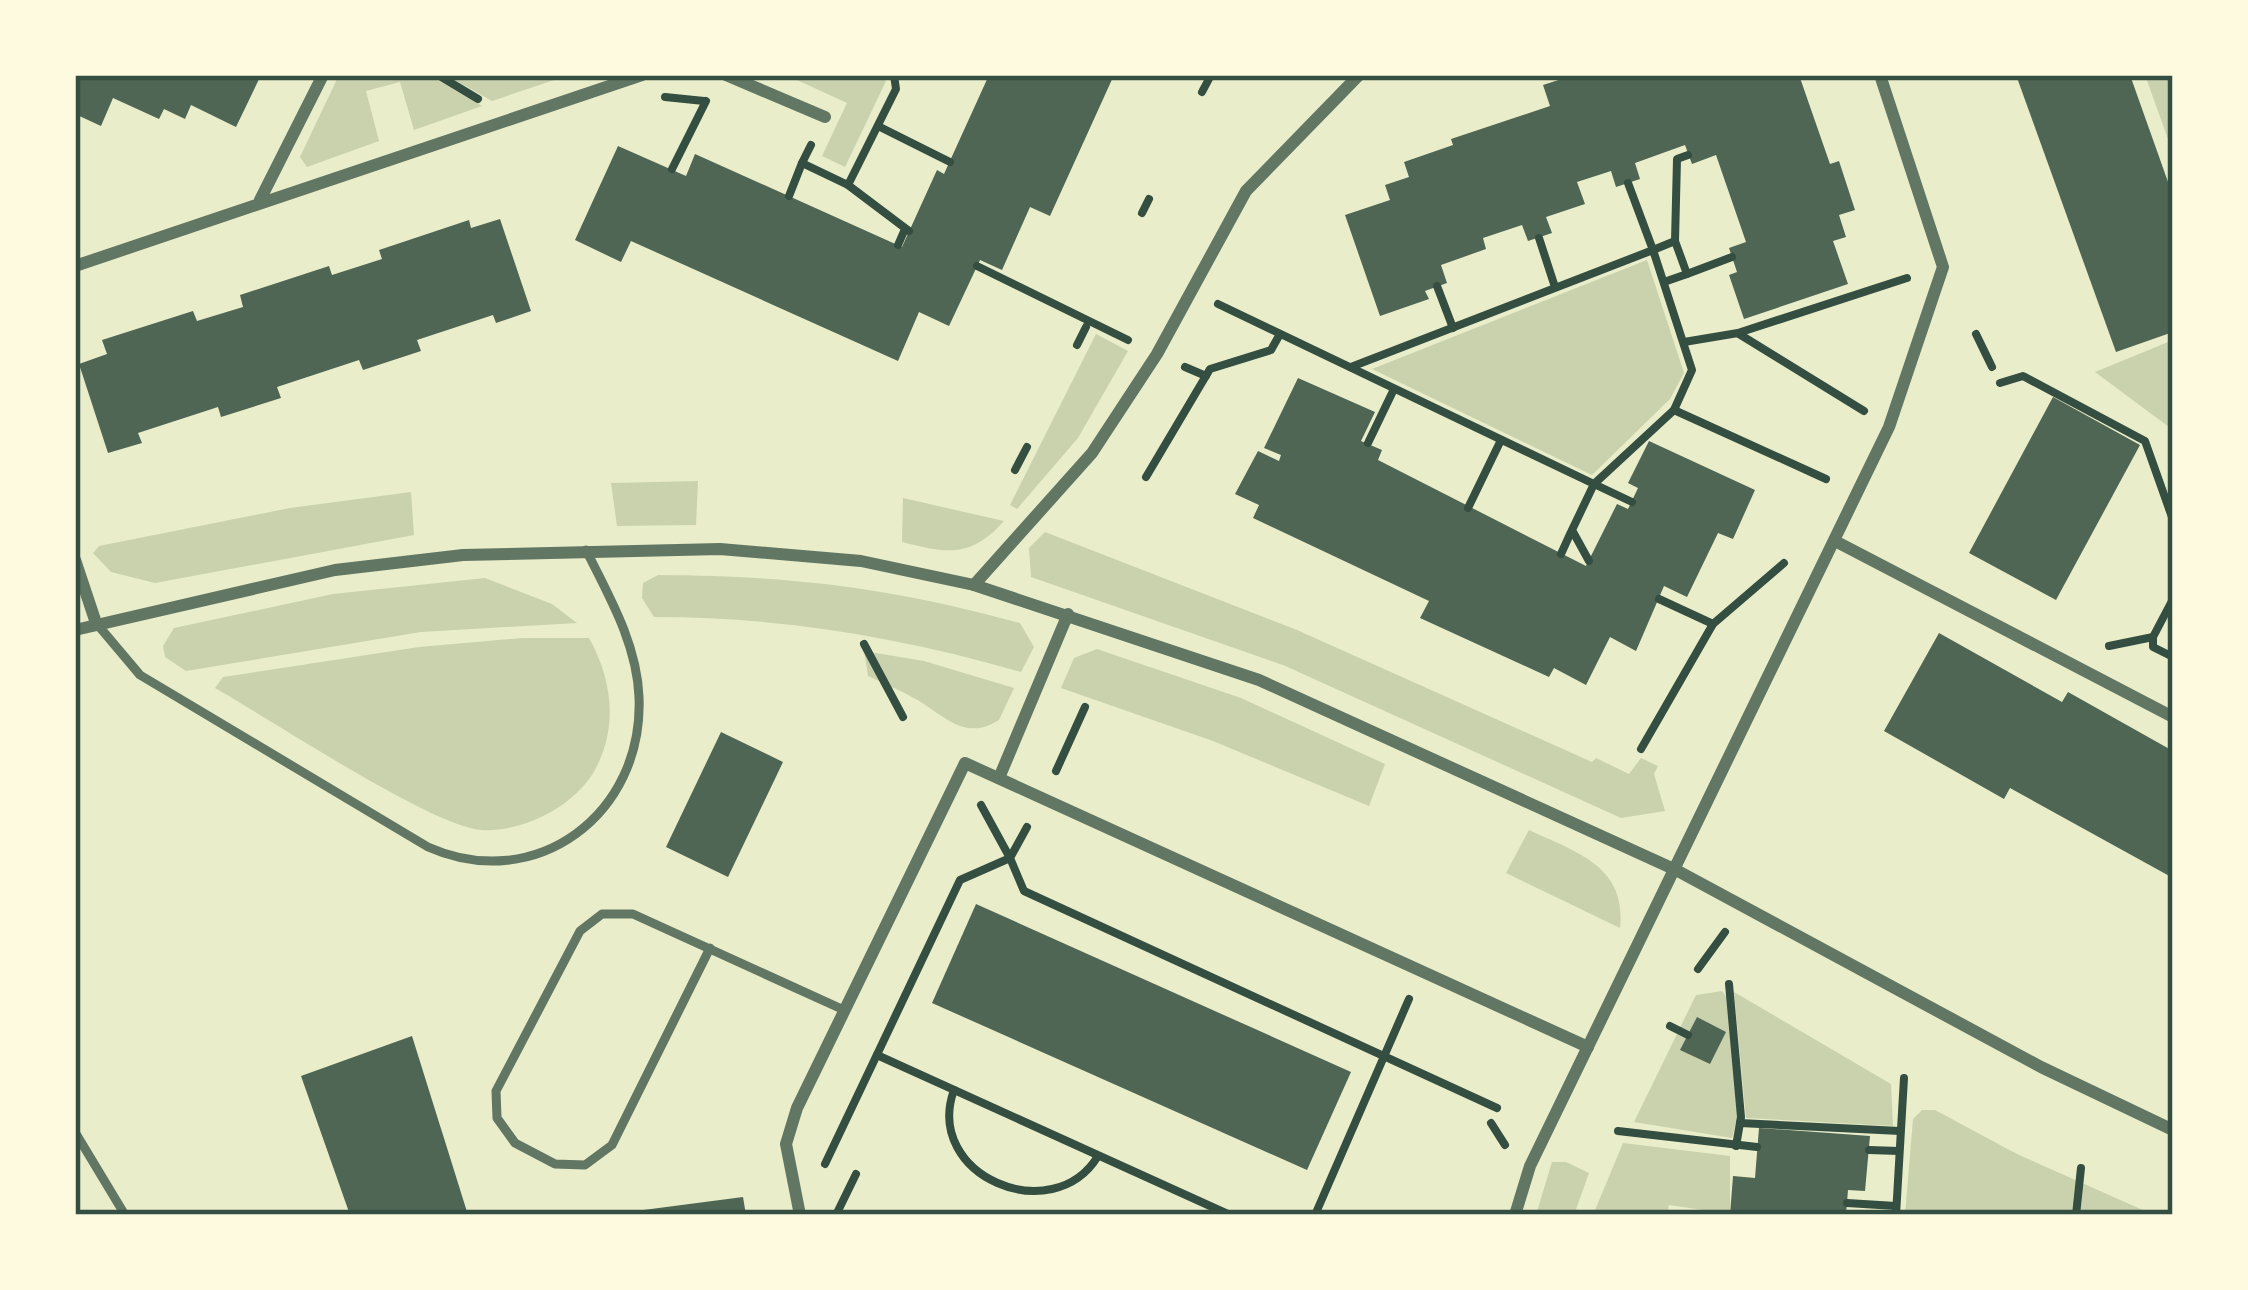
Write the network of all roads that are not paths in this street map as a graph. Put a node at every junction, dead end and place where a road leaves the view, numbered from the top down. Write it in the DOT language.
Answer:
graph roads {
  1 [pos="323,75"];
  2 [pos="642,75"];
  3 [pos="726,75"];
  4 [pos="1359,75"];
  5 [pos="1880,75"];
  6 [pos="825,117"];
  7 [pos="260,200"];
  8 [pos="75,266"];
  9 [pos="1835,541"];
  10 [pos="586,550"];
  11 [pos="75,560"];
  12 [pos="974,585"];
  13 [pos="1068,614"];
  14 [pos="96,623"];
  15 [pos="75,630"];
  16 [pos="2173,717"];
  17 [pos="999,778"];
  18 [pos="1676,870"];
  19 [pos="710,948"];
  20 [pos="844,1010"];
  21 [pos="1588,1047"];
  22 [pos="2173,1130"];
  23 [pos="75,1132"];
  24 [pos="124,1215"];
  25 [pos="800,1215"];
  26 [pos="1515,1215"];
  1 -- 7 [label="street"];
  2 -- 7 [label="street"];
  3 -- 6 [label="street"];
  4 -- 12 [label="street"];
  5 -- 9 [label="street"];
  7 -- 8 [label="street"];
  9 -- 16 [label="street"];
  9 -- 18 [label="street"];
  10 -- 12 [label="street"];
  10 -- 14 [label="street"];
  10 -- 14 [label="lane"];
  11 -- 14 [label="street"];
  12 -- 13 [label="street"];
  13 -- 17 [label="street"];
  13 -- 18 [label="street"];
  14 -- 15 [label="street"];
  17 -- 20 [label="street"];
  17 -- 21 [label="street"];
  18 -- 21 [label="street"];
  18 -- 22 [label="street"];
  19 -- 19 [label="lane"];
  19 -- 20 [label="lane"];
  20 -- 25 [label="street"];
  21 -- 26 [label="street"];
  23 -- 24 [label="lane"];
}
